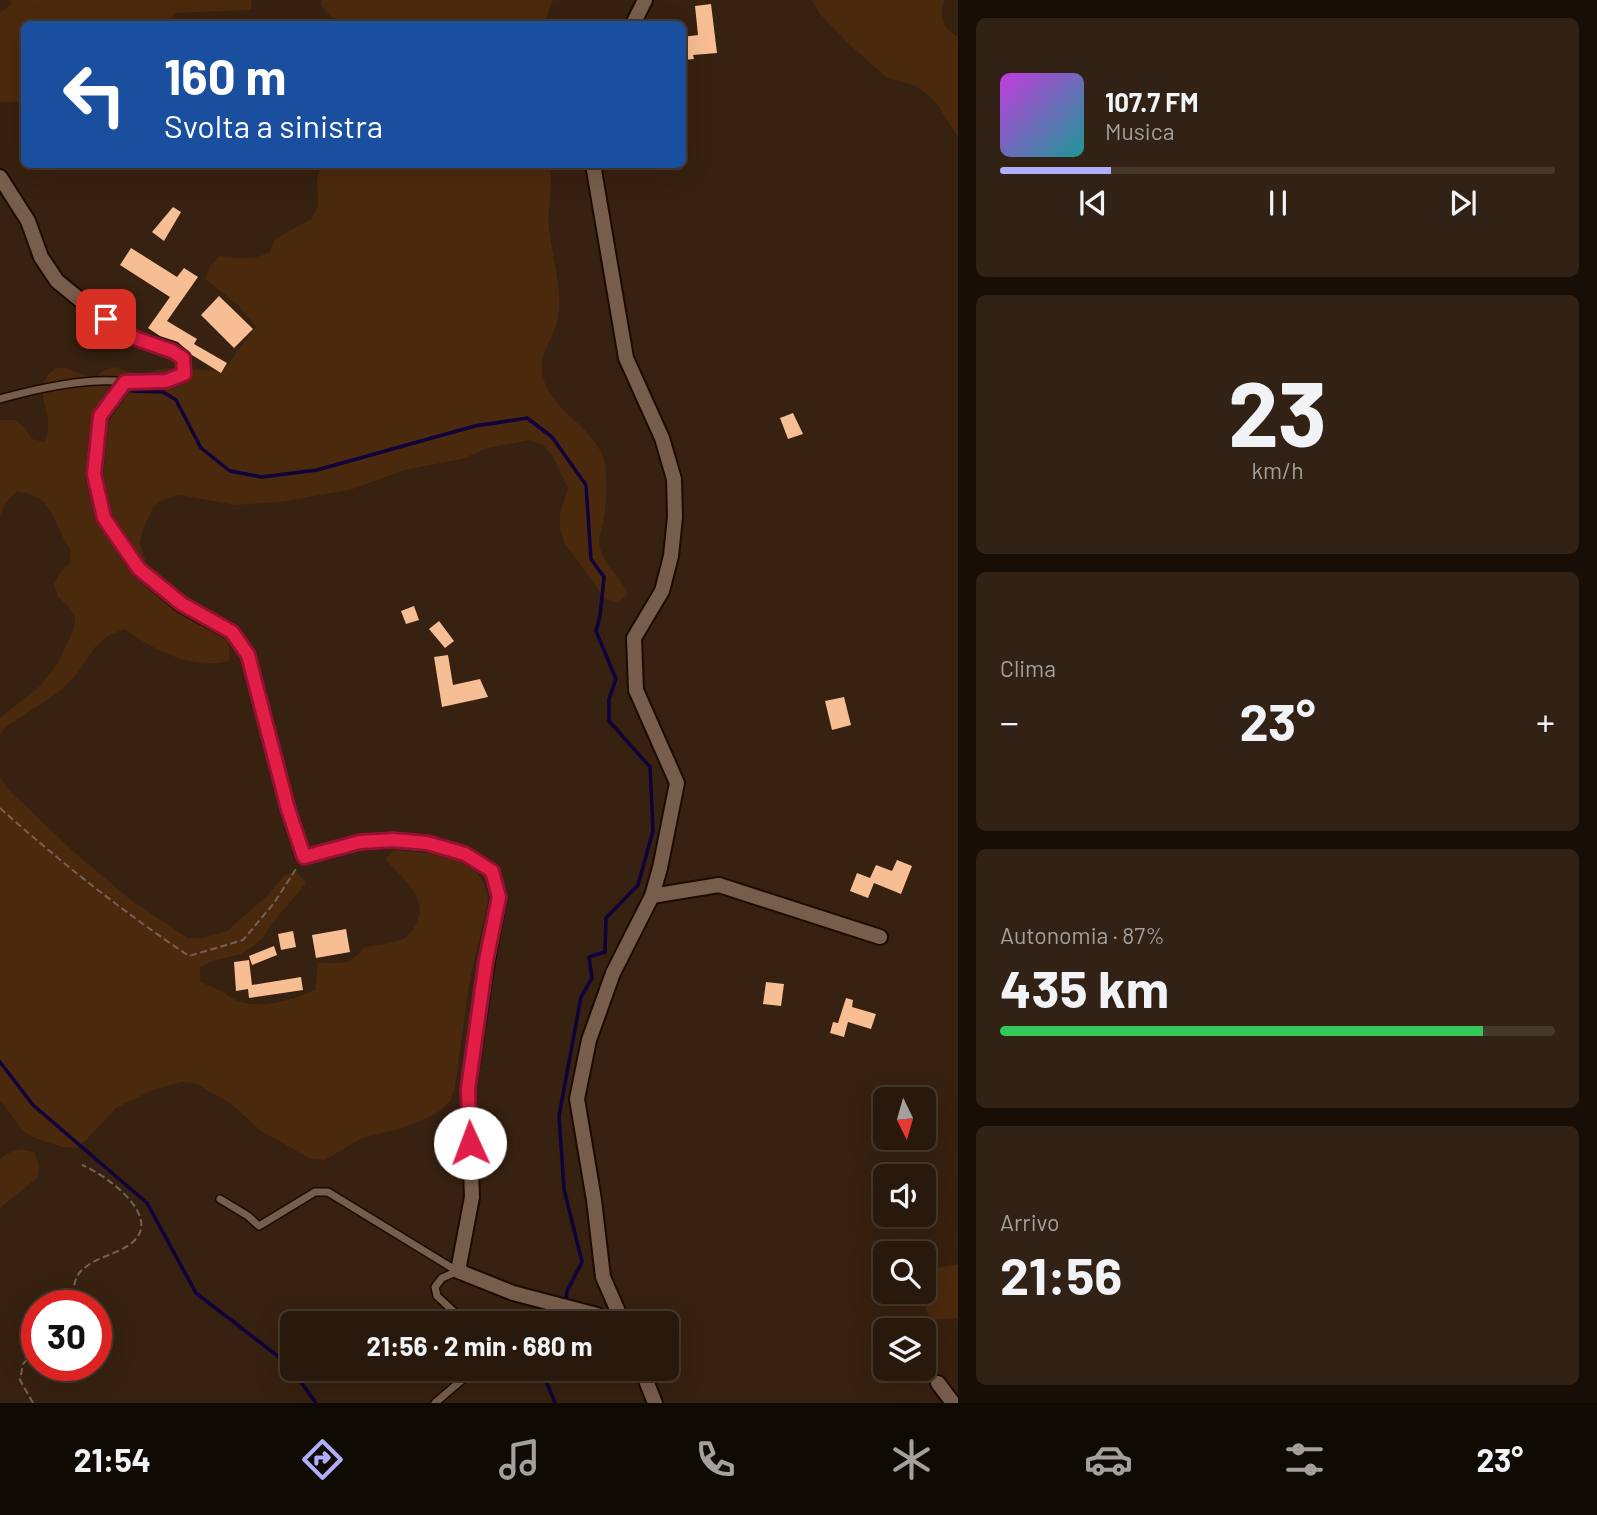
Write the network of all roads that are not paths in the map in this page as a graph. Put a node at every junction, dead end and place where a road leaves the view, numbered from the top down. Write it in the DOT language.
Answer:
graph roads {
  1 [pos="645,0"];
  2 [pos="634,21"];
  3 [pos="594,168"];
  4 [pos="0,177"];
  5 [pos="125,382"];
  6 [pos="0,399"];
  7 [pos="652,896"];
  8 [pos="880,937"];
  9 [pos="219,1199"];
  10 [pos="458,1271"];
  11 [pos="453,1311"];
  12 [pos="582,1311"];
  13 [pos="618,1311"];
  14 [pos="461,1381"];
  15 [pos="646,1381"];
  16 [pos="939,1382"];
  17 [pos="435,1403"];
  18 [pos="655,1403"];
  19 [pos="953,1403"];
  1 -- 2 [label="street"];
  3 -- 7 [label="street"];
  4 -- 5 [label="street"];
  5 -- 6 [label="lane"];
  5 -- 10 [label="street"];
  7 -- 8 [label="street"];
  7 -- 13 [label="street"];
  9 -- 10 [label="lane"];
  10 -- 11 [label="lane"];
  10 -- 12 [label="street"];
  14 -- 17 [label="lane"];
  15 -- 18 [label="street"];
  16 -- 19 [label="street"];
}
